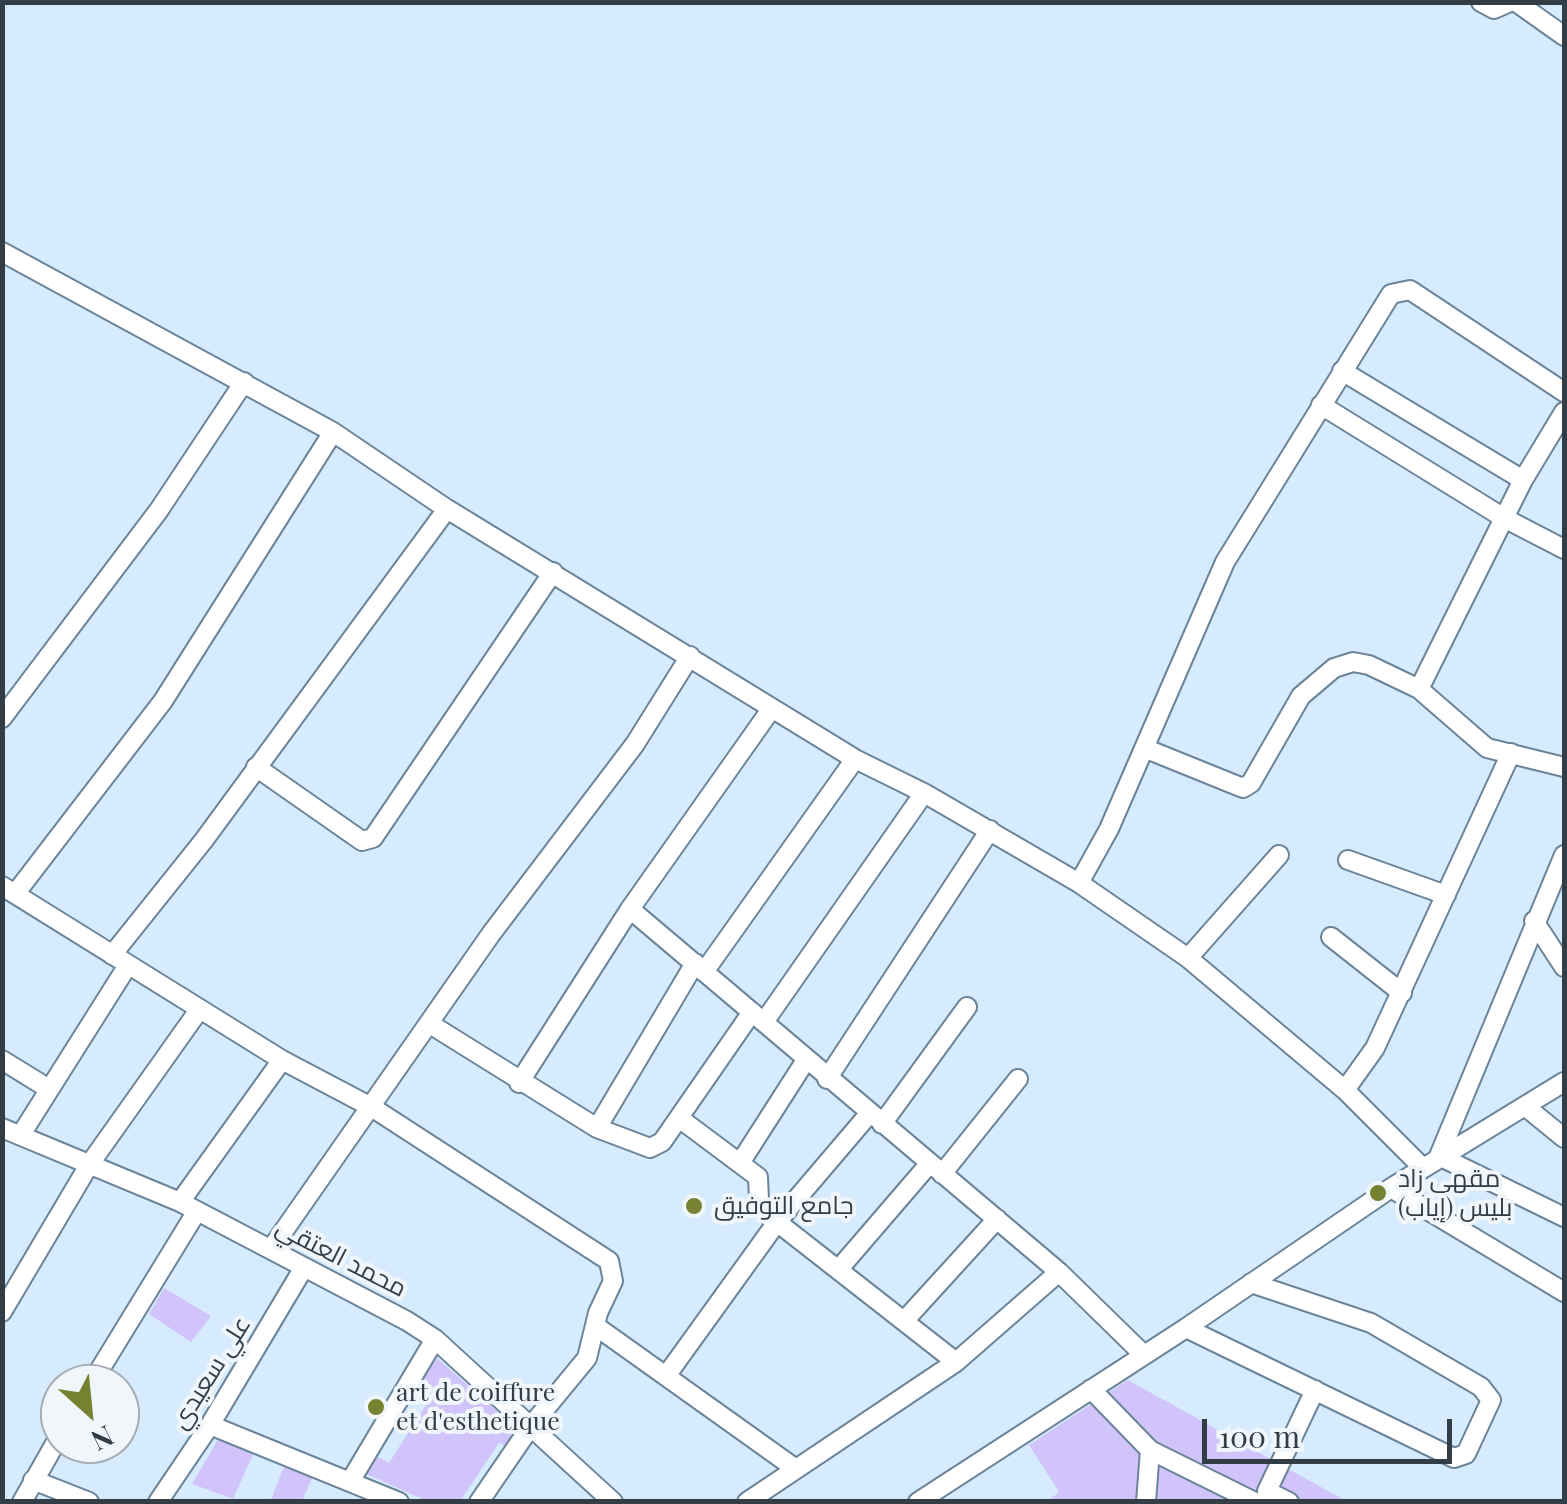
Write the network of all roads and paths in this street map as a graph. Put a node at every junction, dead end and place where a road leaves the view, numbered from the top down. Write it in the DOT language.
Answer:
graph roads {
  1 [pos="1481,2"];
  2 [pos="1513,2"];
  3 [pos="1564,36"];
  4 [pos="2,252"];
  5 [pos="1342,372"];
  6 [pos="244,382"];
  7 [pos="1564,392"];
  8 [pos="1321,404"];
  9 [pos="1564,412"];
  10 [pos="333,432"];
  11 [pos="1523,480"];
  12 [pos="447,509"];
  13 [pos="1504,518"];
  14 [pos="1564,549"];
  15 [pos="554,572"];
  16 [pos="690,656"];
  17 [pos="1419,688"];
  18 [pos="772,708"];
  19 [pos="2,718"];
  20 [pos="1144,748"];
  21 [pos="1511,753"];
  22 [pos="856,759"];
  23 [pos="1564,767"];
  24 [pos="256,768"];
  25 [pos="924,793"];
  26 [pos="990,830"];
  27 [pos="1564,854"];
  28 [pos="1279,855"];
  29 [pos="1348,860"];
  30 [pos="1079,883"];
  31 [pos="9,890"];
  32 [pos="1446,896"];
  33 [pos="630,909"];
  34 [pos="1534,921"];
  35 [pos="1564,930"];
  36 [pos="1331,936"];
  37 [pos="1548,940"];
  38 [pos="1188,958"];
  39 [pos="120,960"];
  40 [pos="699,967"];
  41 [pos="1564,967"];
  42 [pos="1402,992"];
  43 [pos="967,1007"];
  44 [pos="199,1010"];
  45 [pos="758,1017"];
  46 [pos="430,1024"];
  47 [pos="2,1060"];
  48 [pos="282,1060"];
  49 [pos="806,1060"];
  50 [pos="827,1079"];
  51 [pos="1018,1079"];
  52 [pos="1564,1082"];
  53 [pos="519,1083"];
  54 [pos="49,1088"];
  55 [pos="1345,1090"];
  56 [pos="1526,1106"];
  57 [pos="373,1108"];
  58 [pos="679,1118"];
  59 [pos="876,1119"];
  60 [pos="2,1128"];
  61 [pos="597,1128"];
  62 [pos="22,1133"];
  63 [pos="1564,1138"];
  64 [pos="1440,1156"];
  65 [pos="740,1163"];
  66 [pos="89,1165"];
  67 [pos="1422,1168"];
  68 [pos="936,1169"];
  69 [pos="1390,1188"];
  70 [pos="188,1207"];
  71 [pos="1564,1218"];
  72 [pos="997,1219"];
  73 [pos="777,1222"];
  74 [pos="271,1250"];
  75 [pos="304,1269"];
  76 [pos="838,1270"];
  77 [pos="1059,1272"];
  78 [pos="1251,1284"];
  79 [pos="1564,1292"];
  80 [pos="2,1312"];
  81 [pos="904,1321"];
  82 [pos="598,1327"];
  83 [pos="1186,1328"];
  84 [pos="435,1339"];
  85 [pos="1144,1355"];
  86 [pos="956,1362"];
  87 [pos="103,1364"];
  88 [pos="666,1376"];
  89 [pos="1091,1389"];
  90 [pos="1315,1390"];
  91 [pos="210,1425"];
  92 [pos="531,1426"];
  93 [pos="1150,1450"];
  94 [pos="43,1464"];
  95 [pos="796,1468"];
  96 [pos="33,1480"];
  97 [pos="352,1480"];
  98 [pos="1260,1498"];
  99 [pos="22,1502"];
  100 [pos="89,1502"];
  101 [pos="158,1502"];
  102 [pos="399,1502"];
  103 [pos="479,1502"];
  104 [pos="613,1502"];
  105 [pos="746,1502"];
  106 [pos="918,1502"];
  107 [pos="1146,1502"];
  108 [pos="1289,1502"];
  1 -- 2 [label="street"];
  2 -- 3 [label="street"];
  4 -- 6 [label="street"];
  5 -- 7 [label="street"];
  5 -- 8 [label="street"];
  5 -- 11 [label="street"];
  6 -- 10 [label="street"];
  6 -- 19 [label="street"];
  8 -- 13 [label="street"];
  8 -- 20 [label="street"];
  9 -- 11 [label="street"];
  10 -- 12 [label="street"];
  10 -- 31 [label="street"];
  11 -- 13 [label="street"];
  12 -- 15 [label="street"];
  12 -- 24 [label="street"];
  13 -- 14 [label="street"];
  13 -- 17 [label="street"];
  15 -- 16 [label="street"];
  15 -- 24 [label="street"];
  16 -- 18 [label="street"];
  16 -- 46 [label="street"];
  17 -- 20 [label="street"];
  17 -- 21 [label="street"];
  18 -- 22 [label="street"];
  18 -- 33 [label="street"];
  20 -- 30 [label="street"];
  21 -- 23 [label="street"];
  21 -- 32 [label="street"];
  22 -- 25 [label="street"];
  22 -- 40 [label="street"];
  24 -- 39 [label="street"];
  25 -- 26 [label="street"];
  25 -- 45 [label="street"];
  26 -- 30 [label="street"];
  26 -- 50 [label="street"];
  27 -- 34 [label="street"];
  28 -- 38 [label="street"];
  29 -- 32 [label="street"];
  30 -- 38 [label="street"];
  31 -- 39 [label="street"];
  32 -- 42 [label="street"];
  33 -- 40 [label="street"];
  33 -- 53 [label="street"];
  34 -- 37 [label="street"];
  34 -- 64 [label="street"];
  35 -- 37 [label="street"];
  36 -- 42 [label="street"];
  37 -- 41 [label="street"];
  38 -- 55 [label="street"];
  39 -- 44 [label="street"];
  39 -- 54 [label="street"];
  40 -- 45 [label="street"];
  40 -- 61 [label="street"];
  42 -- 55 [label="street"];
  43 -- 59 [label="street"];
  44 -- 48 [label="street"];
  44 -- 66 [label="street"];
  45 -- 49 [label="street"];
  45 -- 58 [label="street"];
  46 -- 53 [label="street"];
  46 -- 57 [label="street"];
  47 -- 54 [label="street"];
  48 -- 57 [label="street"];
  48 -- 70 [label="street"];
  49 -- 50 [label="street"];
  49 -- 65 [label="street"];
  50 -- 59 [label="street"];
  51 -- 68 [label="street"];
  52 -- 56 [label="street"];
  53 -- 61 [label="street"];
  54 -- 62 [label="street"];
  55 -- 67 [label="street"];
  56 -- 63 [label="street"];
  56 -- 64 [label="street"];
  57 -- 74 [label="street"];
  57 -- 82 [label="street"];
  58 -- 61 [label="street"];
  58 -- 65 [label="street"];
  59 -- 68 [label="street"];
  59 -- 73 [label="street"];
  60 -- 62 [label="street, محمد العتقي"];
  62 -- 66 [label="street, محمد العتقي"];
  64 -- 67 [label="street"];
  64 -- 71 [label="street"];
  65 -- 73 [label="street"];
  66 -- 70 [label="street, محمد العتقي"];
  66 -- 80 [label="street"];
  67 -- 69 [label="street"];
  68 -- 72 [label="street"];
  68 -- 76 [label="street"];
  69 -- 78 [label="street"];
  69 -- 79 [label="street"];
  70 -- 74 [label="street, محمد العتقي"];
  70 -- 87 [label="street"];
  72 -- 77 [label="street"];
  72 -- 81 [label="street"];
  73 -- 76 [label="street"];
  73 -- 88 [label="street"];
  74 -- 75 [label="street, محمد العتقي"];
  75 -- 84 [label="street, محمد العتقي"];
  75 -- 91 [label="street, علي سعيدي"];
  76 -- 81 [label="street"];
  77 -- 85 [label="street"];
  77 -- 86 [label="street"];
  78 -- 83 [label="street"];
  78 -- 90 [label="street"];
  81 -- 86 [label="street"];
  82 -- 88 [label="street"];
  82 -- 92 [label="street"];
  83 -- 85 [label="street"];
  83 -- 90 [label="street"];
  84 -- 92 [label="street, محمد العتقي"];
  84 -- 97 [label="street"];
  85 -- 89 [label="street"];
  86 -- 95 [label="street"];
  88 -- 95 [label="street"];
  89 -- 93 [label="street"];
  89 -- 106 [label="street"];
  90 -- 98 [label="street"];
  91 -- 97 [label="street"];
  91 -- 101 [label="street, علي سعيدي"];
  92 -- 103 [label="street"];
  92 -- 104 [label="street, محمد العتقي"];
  93 -- 98 [label="street"];
  93 -- 107 [label="street"];
  94 -- 96 [label="street"];
  95 -- 105 [label="street"];
  96 -- 99 [label="street"];
  96 -- 100 [label="street"];
  97 -- 102 [label="street"];
  98 -- 108 [label="street"];
}
